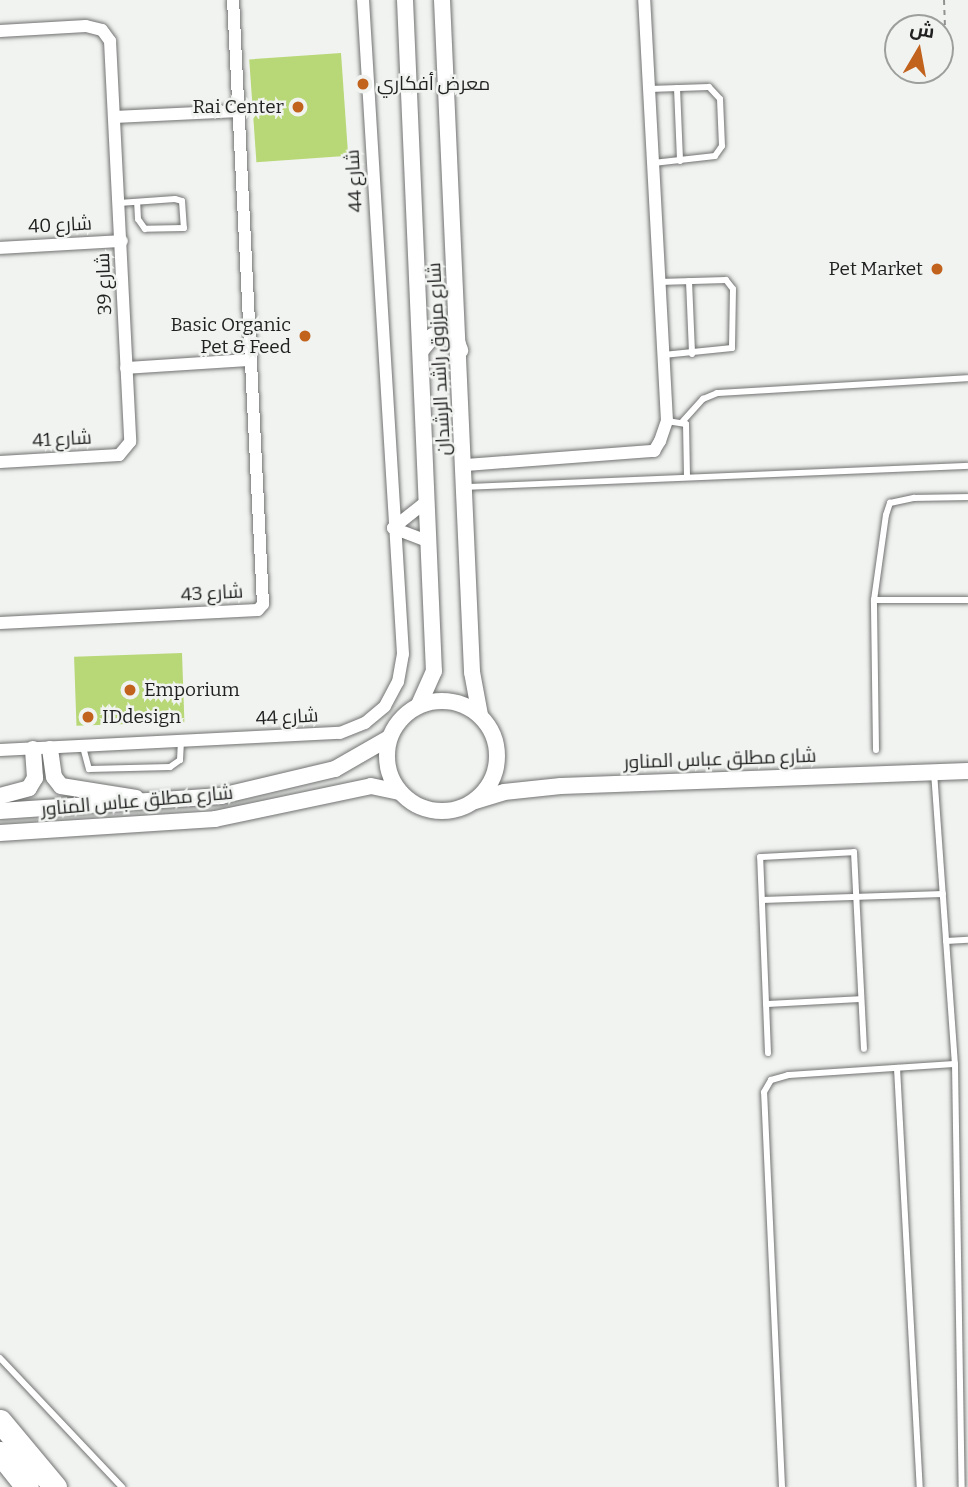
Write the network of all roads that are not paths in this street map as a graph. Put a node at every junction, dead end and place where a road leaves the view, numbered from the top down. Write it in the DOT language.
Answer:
graph roads {
  1 [pos="233,0"];
  2 [pos="363,0"];
  3 [pos="405,0"];
  4 [pos="442,0"];
  5 [pos="644,0"];
  6 [pos="0,31"];
  7 [pos="677,88"];
  8 [pos="649,89"];
  9 [pos="238,111"];
  10 [pos="114,117"];
  11 [pos="680,161"];
  12 [pos="653,163"];
  13 [pos="137,202"];
  14 [pos="120,203"];
  15 [pos="122,241"];
  16 [pos="0,248"];
  17 [pos="689,281"];
  18 [pos="659,282"];
  19 [pos="422,349"];
  20 [pos="460,350"];
  21 [pos="692,354"];
  22 [pos="663,355"];
  23 [pos="250,360"];
  24 [pos="126,368"];
  25 [pos="968,378"];
  26 [pos="667,421"];
  27 [pos="682,421"];
  28 [pos="125,450"];
  29 [pos="0,461"];
  30 [pos="466,465"];
  31 [pos="968,466"];
  32 [pos="687,477"];
  33 [pos="466,487"];
  34 [pos="968,497"];
  35 [pos="427,501"];
  36 [pos="393,528"];
  37 [pos="429,542"];
  38 [pos="874,600"];
  39 [pos="968,600"];
  40 [pos="0,623"];
  41 [pos="419,705"];
  42 [pos="480,715"];
  43 [pos="389,738"];
  44 [pos="181,742"];
  45 [pos="83,747"];
  46 [pos="50,749"];
  47 [pos="0,750"];
  48 [pos="33,750"];
  49 [pos="876,750"];
  50 [pos="968,771"];
  51 [pos="933,772"];
  52 [pos="400,792"];
  53 [pos="0,796"];
  54 [pos="475,801"];
  55 [pos="170,803"];
  56 [pos="0,811"];
  57 [pos="0,832"];
  58 [pos="943,894"];
  59 [pos="856,897"];
  60 [pos="762,900"];
  61 [pos="946,940"];
  62 [pos="968,940"];
  63 [pos="861,999"];
  64 [pos="766,1003"];
  65 [pos="864,1049"];
  66 [pos="768,1053"];
  67 [pos="956,1065"];
  68 [pos="897,1068"];
  69 [pos="0,1358"];
  70 [pos="0,1421"];
  71 [pos="0,1453"];
  72 [pos="27,1487"];
  73 [pos="55,1487"];
  74 [pos="122,1487"];
  75 [pos="782,1487"];
  76 [pos="920,1487"];
  77 [pos="962,1487"];
  1 -- 9 [label="street, شارع 43"];
  2 -- 36 [label="street, شارع 44"];
  3 -- 19 [label="street, شارع مرزوق راشد الرشدان"];
  4 -- 20 [label="street, شارع مرزوق راشد الرشدان"];
  5 -- 8 [label="street"];
  6 -- 10 [label="street, شارع 39"];
  7 -- 8 [label="lane"];
  7 -- 11 [label="lane"];
  7 -- 11 [label="lane"];
  8 -- 12 [label="street"];
  9 -- 10 [label="street"];
  9 -- 23 [label="street, شارع 43"];
  10 -- 14 [label="street, شارع 39"];
  11 -- 12 [label="lane"];
  12 -- 18 [label="street"];
  13 -- 13 [label="lane"];
  13 -- 14 [label="lane"];
  14 -- 15 [label="street, شارع 39"];
  15 -- 16 [label="street, شارع 40"];
  15 -- 24 [label="street, شارع 39"];
  17 -- 18 [label="lane"];
  17 -- 21 [label="lane"];
  17 -- 21 [label="lane"];
  18 -- 22 [label="street"];
  19 -- 20 [label="street"];
  19 -- 35 [label="street, شارع مرزوق راشد الرشدان"];
  20 -- 30 [label="street, شارع مرزوق راشد الرشدان"];
  21 -- 22 [label="lane"];
  22 -- 26 [label="street"];
  23 -- 24 [label="street"];
  23 -- 40 [label="street, شارع 43"];
  24 -- 28 [label="street, شارع 39"];
  25 -- 27 [label="lane"];
  26 -- 27 [label="lane"];
  26 -- 30 [label="street"];
  27 -- 32 [label="lane"];
  28 -- 29 [label="street, شارع 41"];
  30 -- 33 [label="street, شارع مرزوق راشد الرشدان"];
  31 -- 32 [label="lane"];
  32 -- 33 [label="lane"];
  33 -- 42 [label="street, شارع مرزوق راشد الرشدان"];
  34 -- 38 [label="lane"];
  35 -- 36 [label="street"];
  35 -- 37 [label="street, شارع مرزوق راشد الرشدان"];
  36 -- 37 [label="street"];
  36 -- 44 [label="street, شارع 44"];
  37 -- 41 [label="street, شارع مرزوق راشد الرشدان"];
  38 -- 39 [label="lane"];
  38 -- 49 [label="lane"];
  41 -- 42 [label="street"];
  41 -- 43 [label="street"];
  42 -- 54 [label="street"];
  43 -- 52 [label="street"];
  43 -- 55 [label="street, شارع مطلق عباس المناور"];
  44 -- 45 [label="street, شارع 44"];
  44 -- 45 [label="lane"];
  45 -- 46 [label="street, شارع 44"];
  46 -- 48 [label="street, شارع 44"];
  46 -- 55 [label="street"];
  47 -- 48 [label="street, شارع 44"];
  48 -- 53 [label="street"];
  50 -- 51 [label="street, شارع مطلق عباس المناور"];
  51 -- 54 [label="street, شارع مطلق عباس المناور"];
  51 -- 58 [label="lane"];
  52 -- 54 [label="street"];
  52 -- 57 [label="street, شارع مطلق عباس المناور"];
  55 -- 56 [label="street, شارع مطلق عباس المناور"];
  58 -- 59 [label="lane"];
  58 -- 61 [label="lane"];
  59 -- 60 [label="lane"];
  59 -- 60 [label="lane"];
  59 -- 63 [label="lane"];
  60 -- 64 [label="lane"];
  61 -- 62 [label="lane"];
  61 -- 67 [label="lane"];
  63 -- 64 [label="lane"];
  63 -- 65 [label="lane"];
  64 -- 66 [label="lane"];
  67 -- 68 [label="lane"];
  67 -- 77 [label="lane"];
  68 -- 75 [label="lane"];
  68 -- 76 [label="lane"];
  69 -- 74 [label="lane"];
  70 -- 73 [label="highway"];
  71 -- 72 [label="highway"];
}
